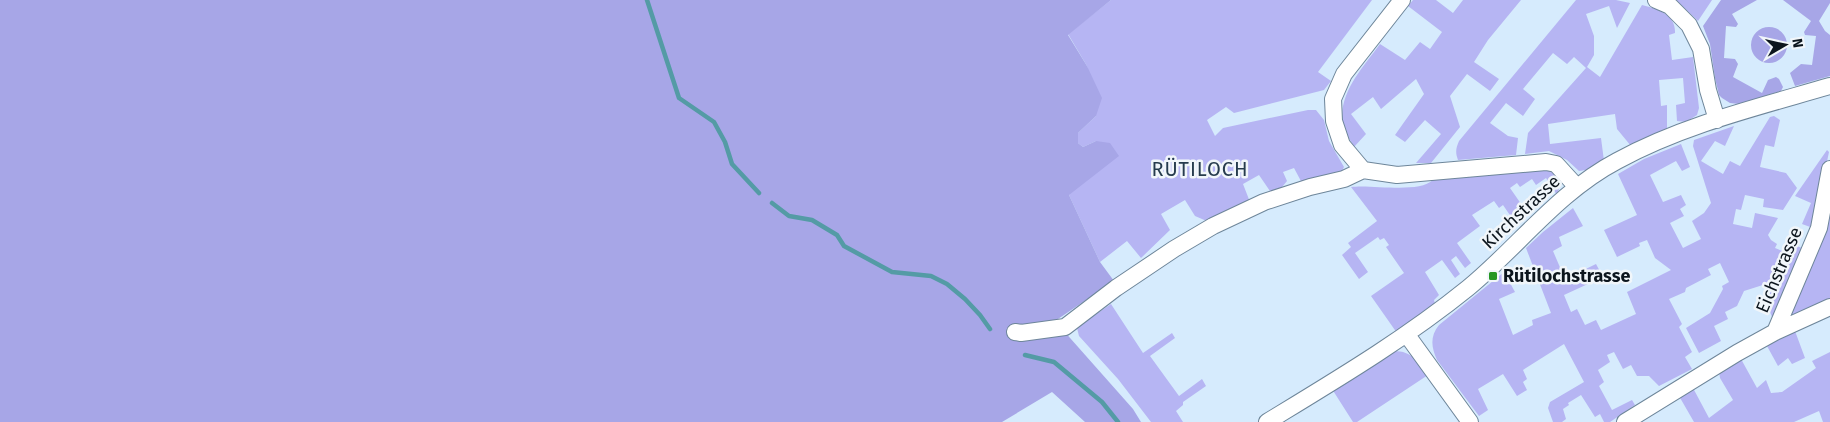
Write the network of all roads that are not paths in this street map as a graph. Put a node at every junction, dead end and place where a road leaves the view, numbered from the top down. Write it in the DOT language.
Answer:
graph roads {
  1 [pos="1402,0"];
  2 [pos="1656,0"];
  3 [pos="1830,86"];
  4 [pos="1717,120"];
  5 [pos="1362,170"];
  6 [pos="1830,170"];
  7 [pos="1578,187"];
  8 [pos="1830,307"];
  9 [pos="1015,332"];
  10 [pos="1775,332"];
  11 [pos="1407,335"];
  12 [pos="1267,422"];
  13 [pos="1470,422"];
  14 [pos="1625,422"];
  1 -- 5 [label="street"];
  2 -- 4 [label="street"];
  3 -- 4 [label="street, Kirchstrasse"];
  4 -- 7 [label="street, Kirchstrasse"];
  5 -- 7 [label="street"];
  5 -- 9 [label="street"];
  6 -- 10 [label="street, Eichstrasse"];
  7 -- 11 [label="street, Kirchstrasse"];
  8 -- 10 [label="street"];
  10 -- 14 [label="street, Eichstrasse"];
  11 -- 12 [label="street, Kirchstrasse"];
  11 -- 13 [label="street"];
}
